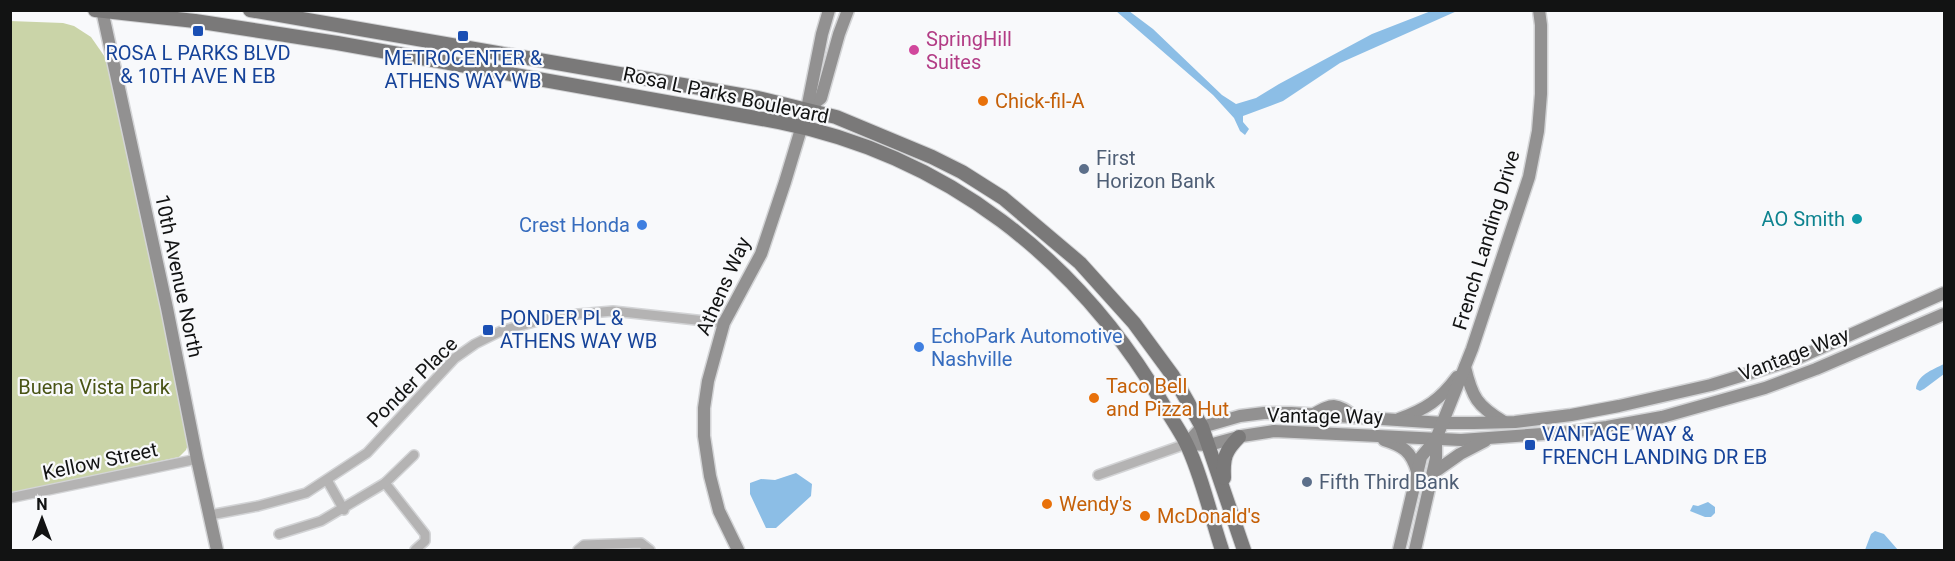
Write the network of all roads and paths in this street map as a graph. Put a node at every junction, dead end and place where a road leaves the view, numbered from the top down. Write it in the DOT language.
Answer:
graph roads {
  1 [pos="95,10"];
  2 [pos="250,10"];
  3 [pos="829,10"];
  4 [pos="848,10"];
  5 [pos="1539,10"];
  6 [pos="102,11"];
  7 [pos="807,109"];
  8 [pos="800,126"];
  9 [pos="1944,294"];
  10 [pos="1944,314"];
  11 [pos="724,323"];
  12 [pos="1465,367"];
  13 [pos="1394,421"];
  14 [pos="1504,422"];
  15 [pos="1443,423"];
  16 [pos="1202,427"];
  17 [pos="1368,435"];
  18 [pos="1239,437"];
  19 [pos="1437,439"];
  20 [pos="1490,439"];
  21 [pos="1186,444"];
  22 [pos="1209,445"];
  23 [pos="414,455"];
  24 [pos="197,459"];
  25 [pos="1417,472"];
  26 [pos="1432,473"];
  27 [pos="1098,475"];
  28 [pos="327,480"];
  29 [pos="385,483"];
  30 [pos="1225,495"];
  31 [pos="10,498"];
  32 [pos="344,510"];
  33 [pos="210,515"];
  34 [pos="279,534"];
  35 [pos="217,550"];
  36 [pos="415,550"];
  37 [pos="578,550"];
  38 [pos="650,550"];
  39 [pos="738,550"];
  40 [pos="1222,550"];
  41 [pos="1244,550"];
  42 [pos="1399,550"];
  43 [pos="1415,550"];
  1 -- 6 [label="main road, Rosa L Parks Boulevard"];
  2 -- 7 [label="main road, Rosa L Parks Boulevard"];
  3 -- 7 [label="street, Athens Way"];
  4 -- 7 [label="street, Athens Way"];
  5 -- 12 [label="street, French Landing Drive"];
  6 -- 8 [label="main road, Rosa L Parks Boulevard"];
  6 -- 24 [label="street, 10th Avenue North"];
  7 -- 8 [label="street, Athens Way"];
  7 -- 16 [label="main road, Rosa L Parks Boulevard"];
  8 -- 11 [label="street, Athens Way"];
  8 -- 21 [label="main road, Rosa L Parks Boulevard"];
  9 -- 14 [label="street, Vantage Way"];
  10 -- 20 [label="street, Vantage Way"];
  11 -- 28 [label="street, Ponder Place"];
  11 -- 39 [label="street, Athens Way"];
  12 -- 13 [label="street"];
  12 -- 14 [label="street"];
  12 -- 15 [label="street, French Landing Drive"];
  13 -- 15 [label="street, Vantage Way"];
  13 -- 16 [label="street, Vantage Way"];
  14 -- 15 [label="street, Vantage Way"];
  15 -- 19 [label="street, French Landing Drive"];
  16 -- 21 [label="street"];
  16 -- 22 [label="main road, Rosa L Parks Boulevard"];
  17 -- 18 [label="street, Vantage Way"];
  17 -- 19 [label="street, Vantage Way"];
  17 -- 25 [label="street"];
  18 -- 22 [label="street, Vantage Way"];
  18 -- 30 [label="main road"];
  19 -- 20 [label="street, Vantage Way"];
  19 -- 25 [label="street, French Landing Drive"];
  19 -- 26 [label="street, French Landing Drive"];
  20 -- 26 [label="street"];
  21 -- 22 [label="street, Vantage Way"];
  21 -- 27 [label="street"];
  21 -- 40 [label="main road, Rosa L Parks Boulevard"];
  22 -- 30 [label="main road, Rosa L Parks Boulevard"];
  23 -- 29 [label="street"];
  24 -- 31 [label="street, Kellow Street"];
  24 -- 33 [label="street, 10th Avenue North"];
  25 -- 42 [label="street, French Landing Drive"];
  26 -- 43 [label="street, French Landing Drive"];
  28 -- 32 [label="street"];
  28 -- 33 [label="street, Ponder Place"];
  29 -- 32 [label="street"];
  29 -- 36 [label="street"];
  30 -- 41 [label="main road, Rosa L Parks Boulevard"];
  32 -- 34 [label="street"];
  33 -- 35 [label="street, 10th Avenue North"];
  37 -- 38 [label="street"];
}
